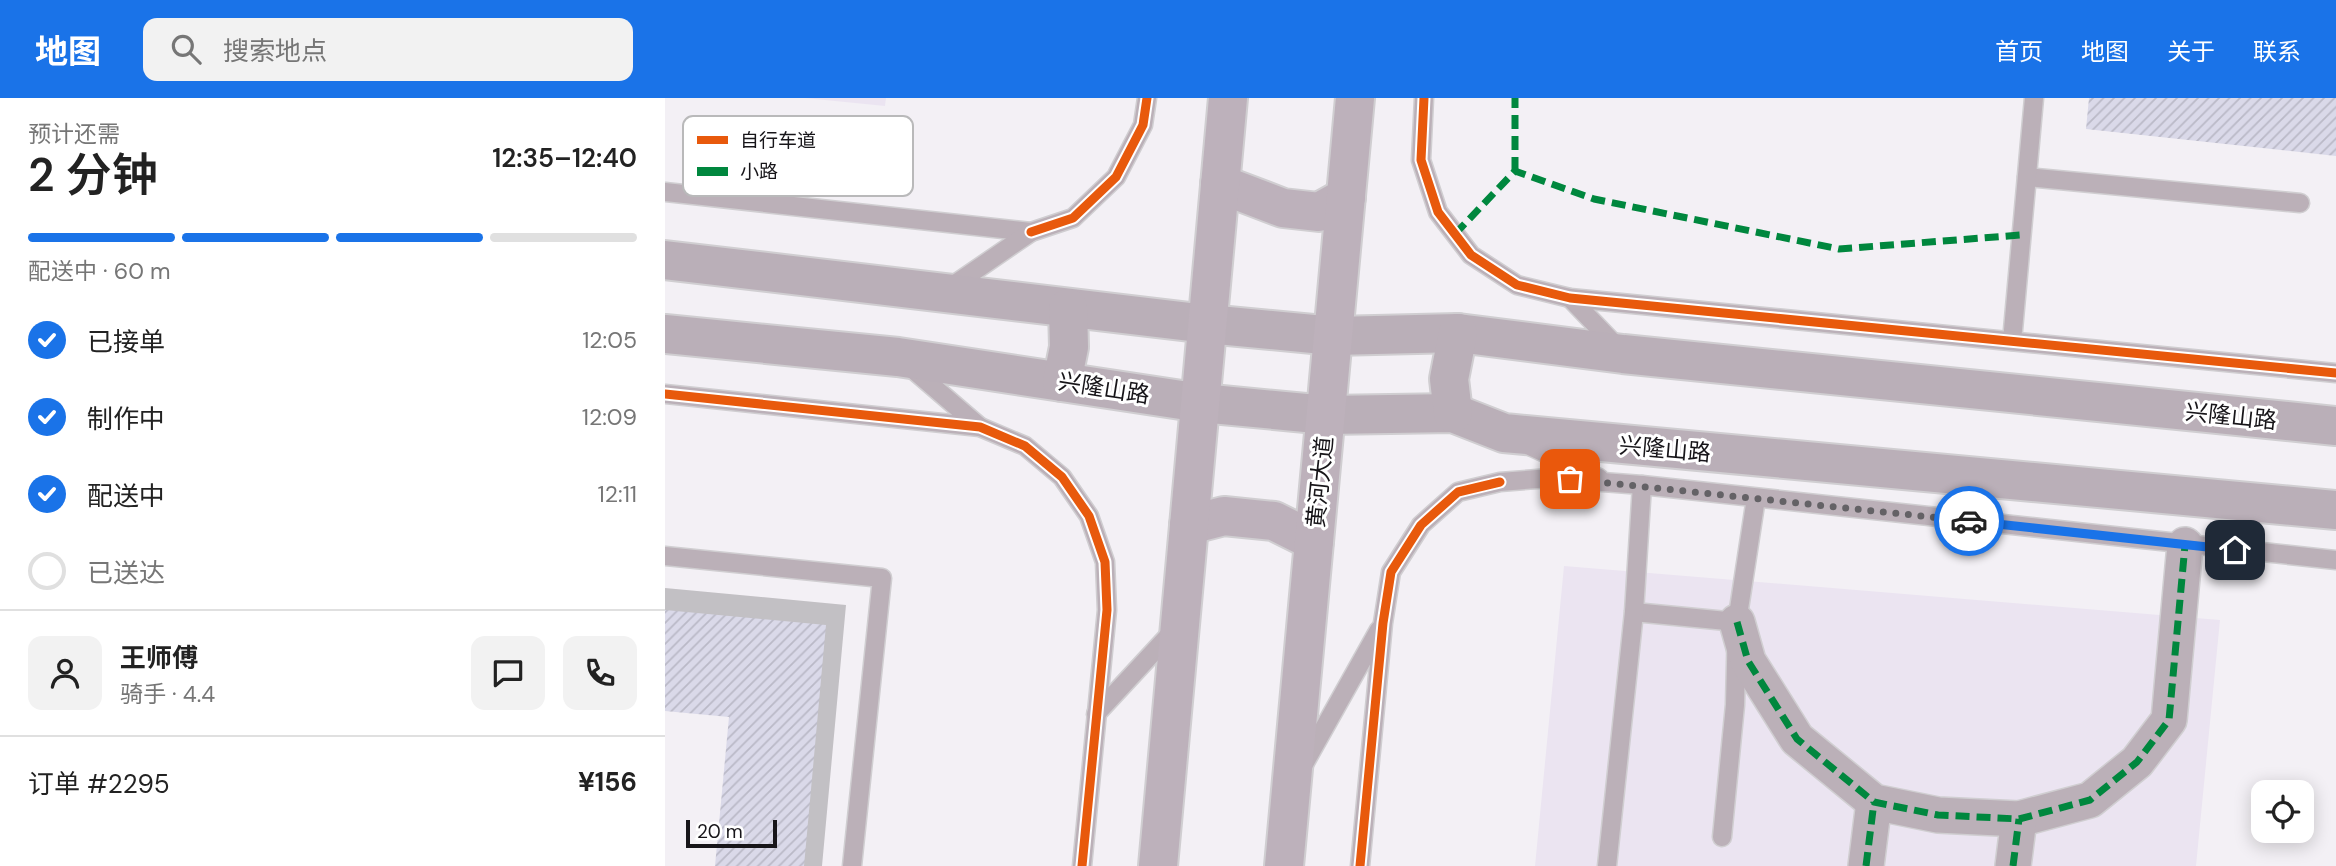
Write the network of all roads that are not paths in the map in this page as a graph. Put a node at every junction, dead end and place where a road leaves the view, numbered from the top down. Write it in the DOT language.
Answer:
graph roads {
  1 [pos="1147,98"];
  2 [pos="1228,98"];
  3 [pos="1424,98"];
  4 [pos="2034,98"];
  5 [pos="1359,112"];
  6 [pos="2027,177"];
  7 [pos="1220,184"];
  8 [pos="665,192"];
  9 [pos="683,194"];
  10 [pos="702,196"];
  11 [pos="1346,197"];
  12 [pos="2300,203"];
  13 [pos="1031,232"];
  14 [pos="665,260"];
  15 [pos="943,293"];
  16 [pos="1570,298"];
  17 [pos="1067,308"];
  18 [pos="1207,324"];
  19 [pos="1458,333"];
  20 [pos="665,334"];
  21 [pos="1334,336"];
  22 [pos="2012,341"];
  23 [pos="1623,354"];
  24 [pos="898,357"];
  25 [pos="2336,373"];
  26 [pos="1062,382"];
  27 [pos="665,394"];
  28 [pos="1201,403"];
  29 [pos="1453,413"];
  30 [pos="1327,415"];
  31 [pos="2336,426"];
  32 [pos="981,427"];
  33 [pos="1504,433"];
  34 [pos="1609,482"];
  35 [pos="1642,485"];
  36 [pos="1756,498"];
  37 [pos="2336,510"];
  38 [pos="1189,525"];
  39 [pos="1314,541"];
  40 [pos="2185,545"];
  41 [pos="665,556"];
  42 [pos="2336,560"];
  43 [pos="1633,612"];
  44 [pos="1737,622"];
  45 [pos="1180,623"];
  46 [pos="1383,623"];
  47 [pos="1096,714"];
  48 [pos="1292,785"];
  49 [pos="1874,802"];
  50 [pos="2019,819"];
  51 [pos="1722,837"];
  52 [pos="852,866"];
  53 [pos="1082,866"];
  54 [pos="1158,866"];
  55 [pos="1284,866"];
  56 [pos="1360,866"];
  57 [pos="1607,866"];
  58 [pos="1866,866"];
  59 [pos="2013,866"];
  1 -- 13 [label="lane"];
  2 -- 7 [label="main road"];
  3 -- 16 [label="lane"];
  4 -- 6 [label="lane"];
  5 -- 11 [label="main road, 黄河大道"];
  6 -- 12 [label="lane"];
  6 -- 22 [label="lane"];
  7 -- 11 [label="main road"];
  7 -- 18 [label="main road"];
  8 -- 9 [label="lane"];
  10 -- 13 [label="lane"];
  11 -- 21 [label="main road, 黄河大道"];
  13 -- 15 [label="lane"];
  14 -- 15 [label="street, 兴隆山路"];
  15 -- 17 [label="street, 兴隆山路"];
  16 -- 22 [label="lane"];
  16 -- 23 [label="lane"];
  17 -- 18 [label="street, 兴隆山路"];
  17 -- 26 [label="street"];
  18 -- 21 [label="street, 兴隆山路"];
  18 -- 28 [label="main road"];
  19 -- 21 [label="street, 兴隆山路"];
  19 -- 23 [label="street, 兴隆山路"];
  19 -- 29 [label="street"];
  20 -- 24 [label="street, 兴隆山路"];
  21 -- 30 [label="main road, 黄河大道"];
  22 -- 25 [label="lane"];
  23 -- 31 [label="street, 兴隆山路"];
  24 -- 26 [label="street, 兴隆山路"];
  24 -- 32 [label="lane"];
  26 -- 28 [label="street, 兴隆山路"];
  27 -- 32 [label="lane"];
  28 -- 30 [label="street, 兴隆山路"];
  28 -- 38 [label="main road"];
  29 -- 30 [label="street, 兴隆山路"];
  29 -- 33 [label="street, 兴隆山路"];
  30 -- 39 [label="main road, 黄河大道"];
  32 -- 47 [label="lane"];
  33 -- 34 [label="lane"];
  33 -- 37 [label="street, 兴隆山路"];
  34 -- 35 [label="lane"];
  34 -- 46 [label="lane"];
  35 -- 36 [label="lane"];
  35 -- 43 [label="lane"];
  36 -- 40 [label="lane"];
  36 -- 44 [label="lane"];
  38 -- 39 [label="main road"];
  38 -- 45 [label="main road"];
  39 -- 48 [label="main road, 黄河大道"];
  40 -- 42 [label="lane"];
  40 -- 50 [label="street"];
  41 -- 52 [label="lane"];
  43 -- 44 [label="lane"];
  43 -- 57 [label="lane"];
  44 -- 49 [label="street"];
  44 -- 51 [label="lane"];
  45 -- 47 [label="lane"];
  45 -- 54 [label="main road"];
  46 -- 48 [label="lane"];
  46 -- 56 [label="lane"];
  47 -- 53 [label="lane"];
  48 -- 55 [label="main road, 黄河大道"];
  49 -- 50 [label="street"];
  49 -- 58 [label="street"];
  50 -- 59 [label="street"];
}
